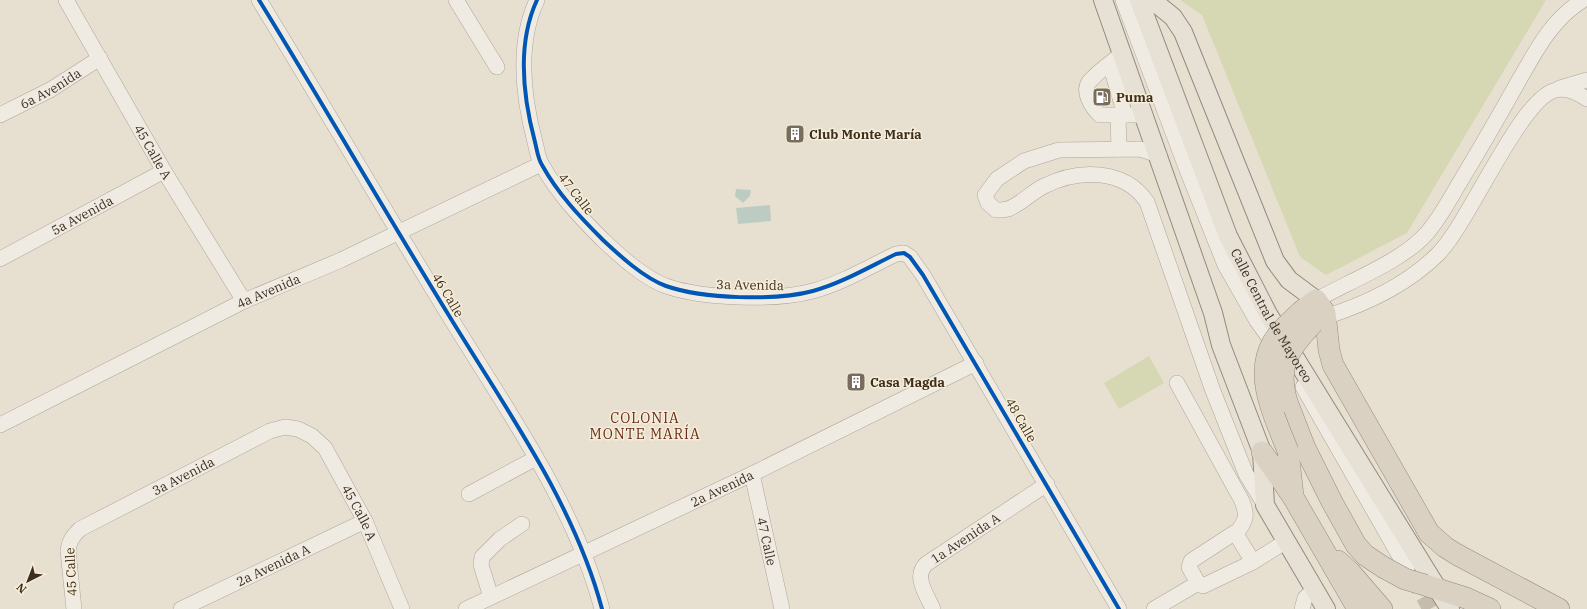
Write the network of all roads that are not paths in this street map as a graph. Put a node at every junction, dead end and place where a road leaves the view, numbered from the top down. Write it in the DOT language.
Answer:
graph roads {
  1 [pos="66,0"];
  2 [pos="259,0"];
  3 [pos="456,0"];
  4 [pos="537,0"];
  5 [pos="1104,0"];
  6 [pos="1124,0"];
  7 [pos="1139,0"];
  8 [pos="1152,0"];
  9 [pos="1583,0"];
  10 [pos="100,58"];
  11 [pos="1116,59"];
  12 [pos="497,67"];
  13 [pos="1587,80"];
  14 [pos="1555,90"];
  15 [pos="1587,99"];
  16 [pos="0,115"];
  17 [pos="1122,115"];
  18 [pos="1145,115"];
  19 [pos="1119,149"];
  20 [pos="1159,156"];
  21 [pos="541,164"];
  22 [pos="164,171"];
  23 [pos="398,232"];
  24 [pos="896,254"];
  25 [pos="0,259"];
  26 [pos="626,262"];
  27 [pos="244,301"];
  28 [pos="1314,313"];
  29 [pos="976,363"];
  30 [pos="1177,383"];
  31 [pos="0,426"];
  32 [pos="298,429"];
  33 [pos="1262,452"];
  34 [pos="536,458"];
  35 [pos="752,474"];
  36 [pos="1047,484"];
  37 [pos="469,494"];
  38 [pos="1293,497"];
  39 [pos="1265,506"];
  40 [pos="365,521"];
  41 [pos="522,524"];
  42 [pos="1236,534"];
  43 [pos="73,536"];
  44 [pos="1285,542"];
  45 [pos="1322,549"];
  46 [pos="583,554"];
  47 [pos="1253,562"];
  48 [pos="1407,569"];
  49 [pos="1198,583"];
  50 [pos="1431,587"];
  51 [pos="1314,590"];
  52 [pos="491,597"];
  53 [pos="74,609"];
  54 [pos="182,609"];
  55 [pos="402,609"];
  56 [pos="466,609"];
  57 [pos="602,609"];
  58 [pos="782,609"];
  59 [pos="933,609"];
  60 [pos="1119,609"];
  61 [pos="1154,609"];
  62 [pos="1302,609"];
  63 [pos="1326,609"];
  64 [pos="1358,609"];
  65 [pos="1382,609"];
  66 [pos="1450,609"];
  67 [pos="1490,609"];
  68 [pos="1559,609"];
  1 -- 10 [label="street, 45 Calle A"];
  2 -- 23 [label="street, 46 Calle"];
  3 -- 12 [label="street"];
  4 -- 21 [label="street, 47 Calle"];
  5 -- 11 [label="main road"];
  6 -- 48 [label="street"];
  7 -- 50 [label="main road, Calle Central de Mayoreo"];
  8 -- 28 [label="main road"];
  9 -- 28 [label="street"];
  10 -- 16 [label="street, 6a Avenida"];
  10 -- 22 [label="street, 45 Calle A"];
  11 -- 17 [label="street"];
  11 -- 17 [label="street"];
  11 -- 18 [label="main road"];
  13 -- 14 [label="street"];
  14 -- 15 [label="street"];
  14 -- 28 [label="street"];
  17 -- 18 [label="street"];
  17 -- 19 [label="street"];
  18 -- 20 [label="main road"];
  19 -- 20 [label="street"];
  19 -- 39 [label="street"];
  20 -- 33 [label="main road"];
  21 -- 23 [label="street, 4a Avenida"];
  21 -- 26 [label="street, 47 Calle"];
  22 -- 25 [label="street, 5a Avenida"];
  22 -- 27 [label="street, 45 Calle A"];
  23 -- 27 [label="street, 4a Avenida"];
  23 -- 34 [label="street, 46 Calle"];
  24 -- 26 [label="street, 3a Avenida"];
  24 -- 29 [label="street, 48 Calle"];
  27 -- 31 [label="street, 4a Avenida"];
  28 -- 38 [label="highway, bridge"];
  28 -- 50 [label="highway, bridge"];
  28 -- 68 [label="highway"];
  29 -- 35 [label="street, 2a Avenida"];
  29 -- 36 [label="street, 48 Calle"];
  30 -- 42 [label="street"];
  32 -- 40 [label="street, 45 Calle A"];
  32 -- 43 [label="street, 3a Avenida"];
  33 -- 38 [label="highway"];
  33 -- 39 [label="main road"];
  34 -- 37 [label="street"];
  34 -- 46 [label="street, 46 Calle"];
  35 -- 46 [label="street, 2a Avenida"];
  35 -- 58 [label="street, 47 Calle"];
  36 -- 59 [label="street, 1a Avenida A"];
  36 -- 60 [label="street, 48 Calle"];
  38 -- 45 [label="highway"];
  39 -- 44 [label="main road"];
  40 -- 54 [label="street, 2a Avenida A"];
  40 -- 55 [label="street, 45 Calle A"];
  41 -- 52 [label="street"];
  42 -- 47 [label="street"];
  42 -- 49 [label="street"];
  43 -- 53 [label="street, 45 Calle"];
  44 -- 47 [label="street"];
  44 -- 51 [label="main road"];
  45 -- 64 [label="highway"];
  45 -- 65 [label="highway"];
  46 -- 52 [label="street, 2a Avenida"];
  46 -- 57 [label="street, 46 Calle"];
  47 -- 49 [label="street"];
  49 -- 61 [label="street"];
  50 -- 66 [label="main road, Calle Central de Mayoreo"];
  50 -- 67 [label="highway"];
  51 -- 62 [label="street"];
  51 -- 63 [label="main road"];
  52 -- 56 [label="street, 2a Avenida"];
}
